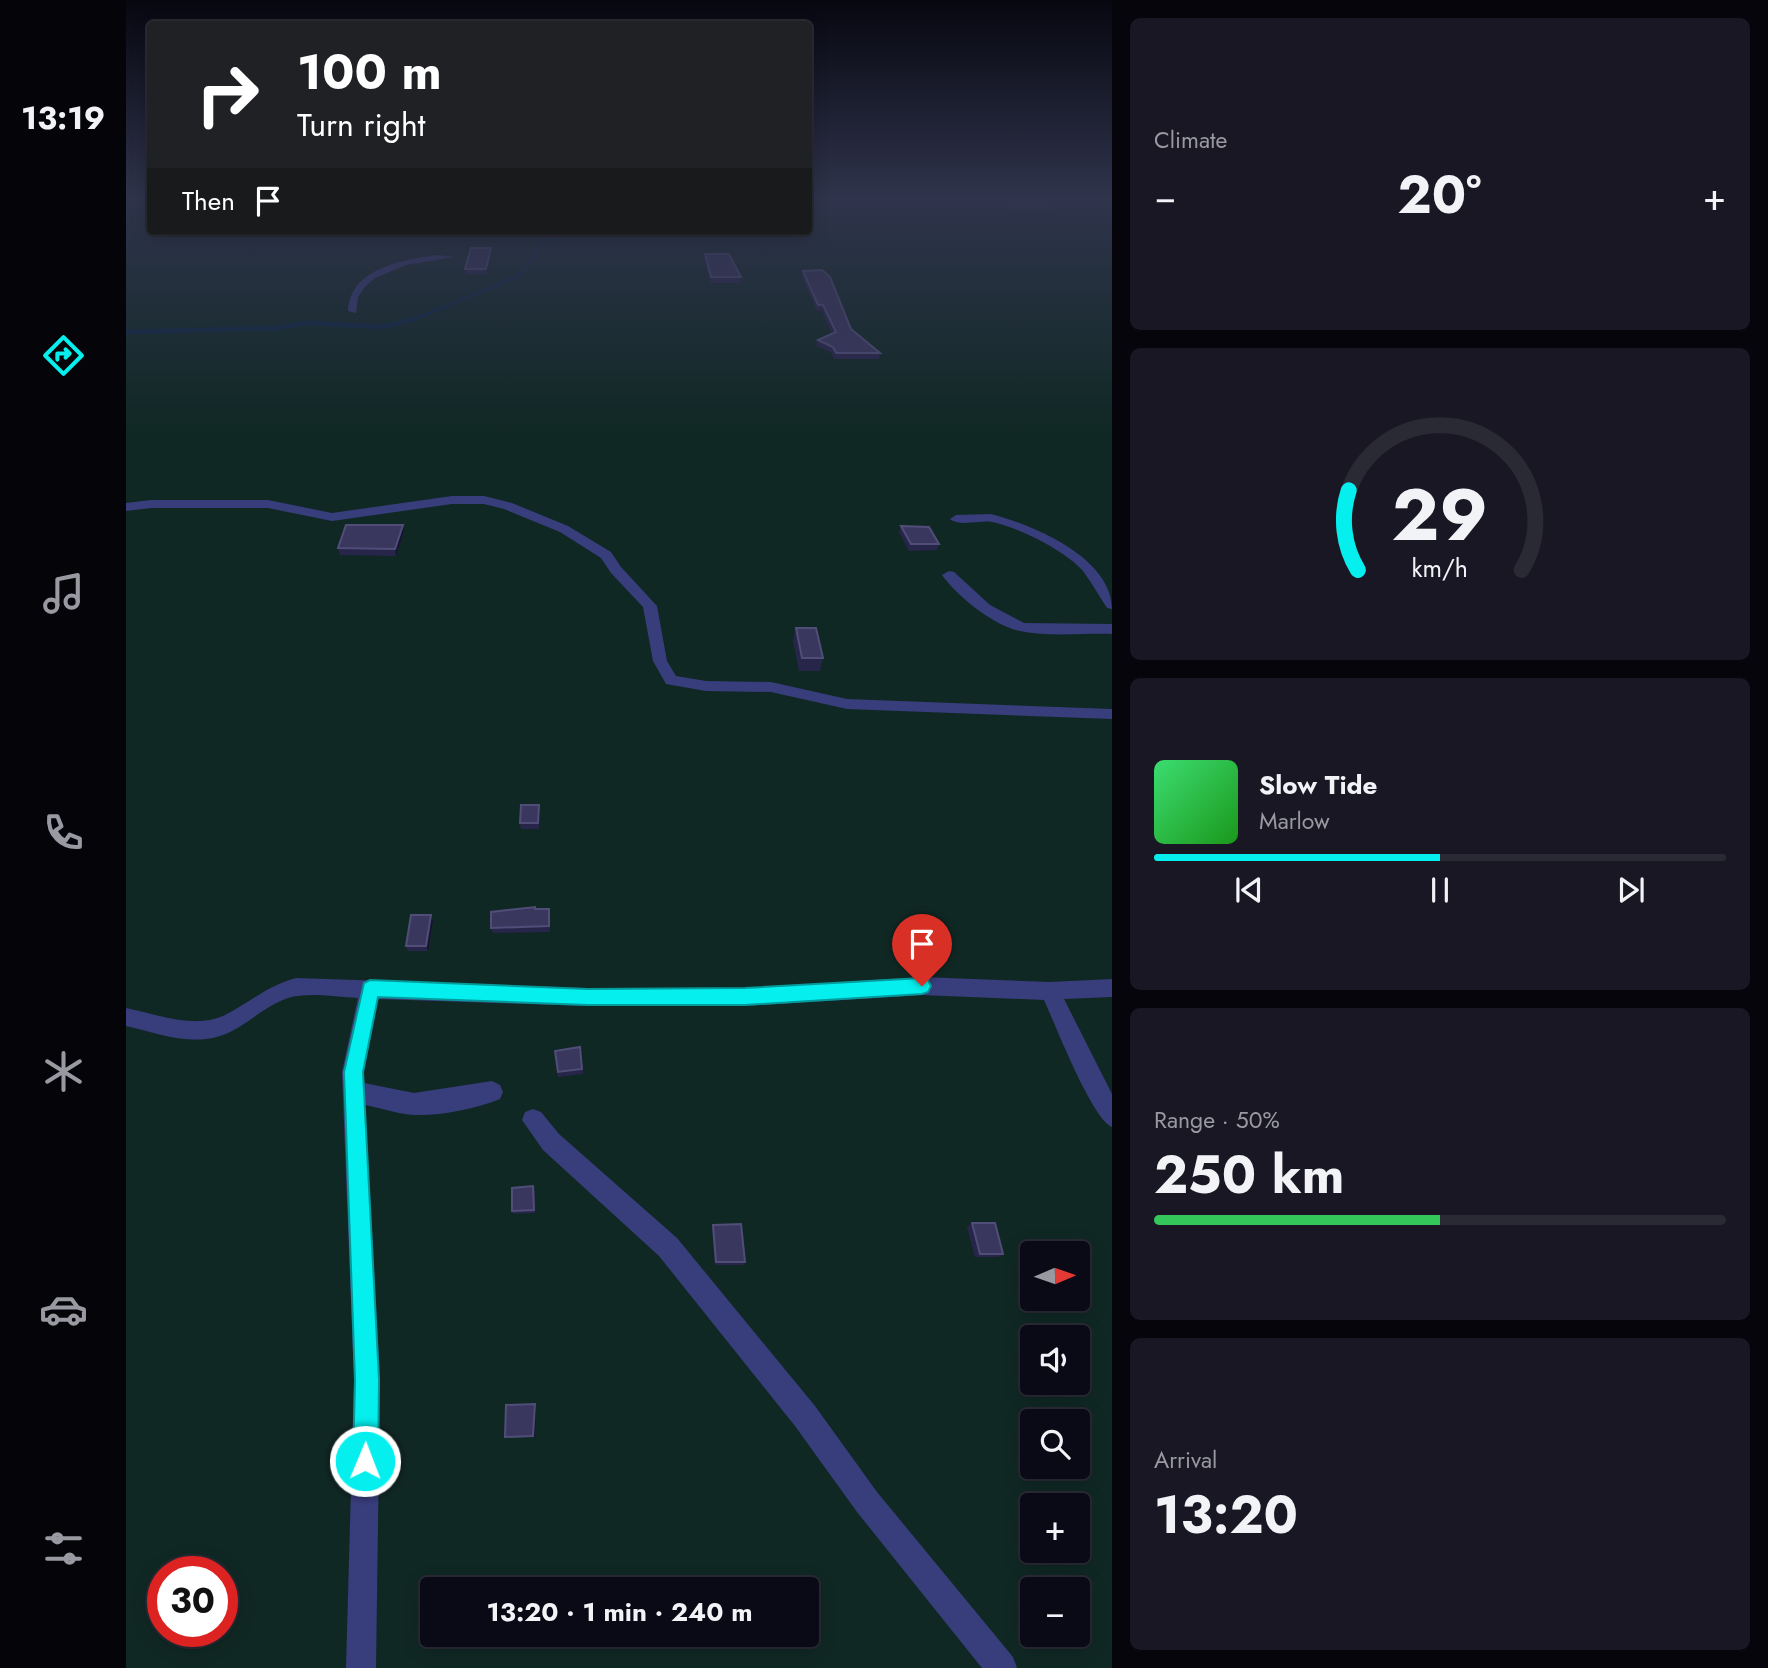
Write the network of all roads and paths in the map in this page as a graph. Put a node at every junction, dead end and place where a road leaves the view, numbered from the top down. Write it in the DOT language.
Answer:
graph roads {
  1 [pos="378,275"];
  2 [pos="353,311"];
  3 [pos="126,507"];
  4 [pos="956,519"];
  5 [pos="948,575"];
  6 [pos="1112,605"];
  7 [pos="1112,629"];
  8 [pos="1112,714"];
  9 [pos="370,988"];
  10 [pos="1112,988"];
  11 [pos="1050,990"];
  12 [pos="126,1017"];
  13 [pos="355,1092"];
  14 [pos="492,1092"];
  15 [pos="1112,1116"];
  16 [pos="533,1120"];
  17 [pos="362,1668"];
  18 [pos="1002,1668"];
  1 -- 2 [label="street"];
  3 -- 8 [label="street"];
  4 -- 6 [label="street"];
  5 -- 7 [label="street"];
  9 -- 11 [label="street"];
  9 -- 12 [label="street"];
  9 -- 13 [label="street"];
  10 -- 11 [label="street"];
  11 -- 15 [label="street"];
  13 -- 14 [label="street"];
  13 -- 17 [label="street"];
  16 -- 18 [label="street"];
}
